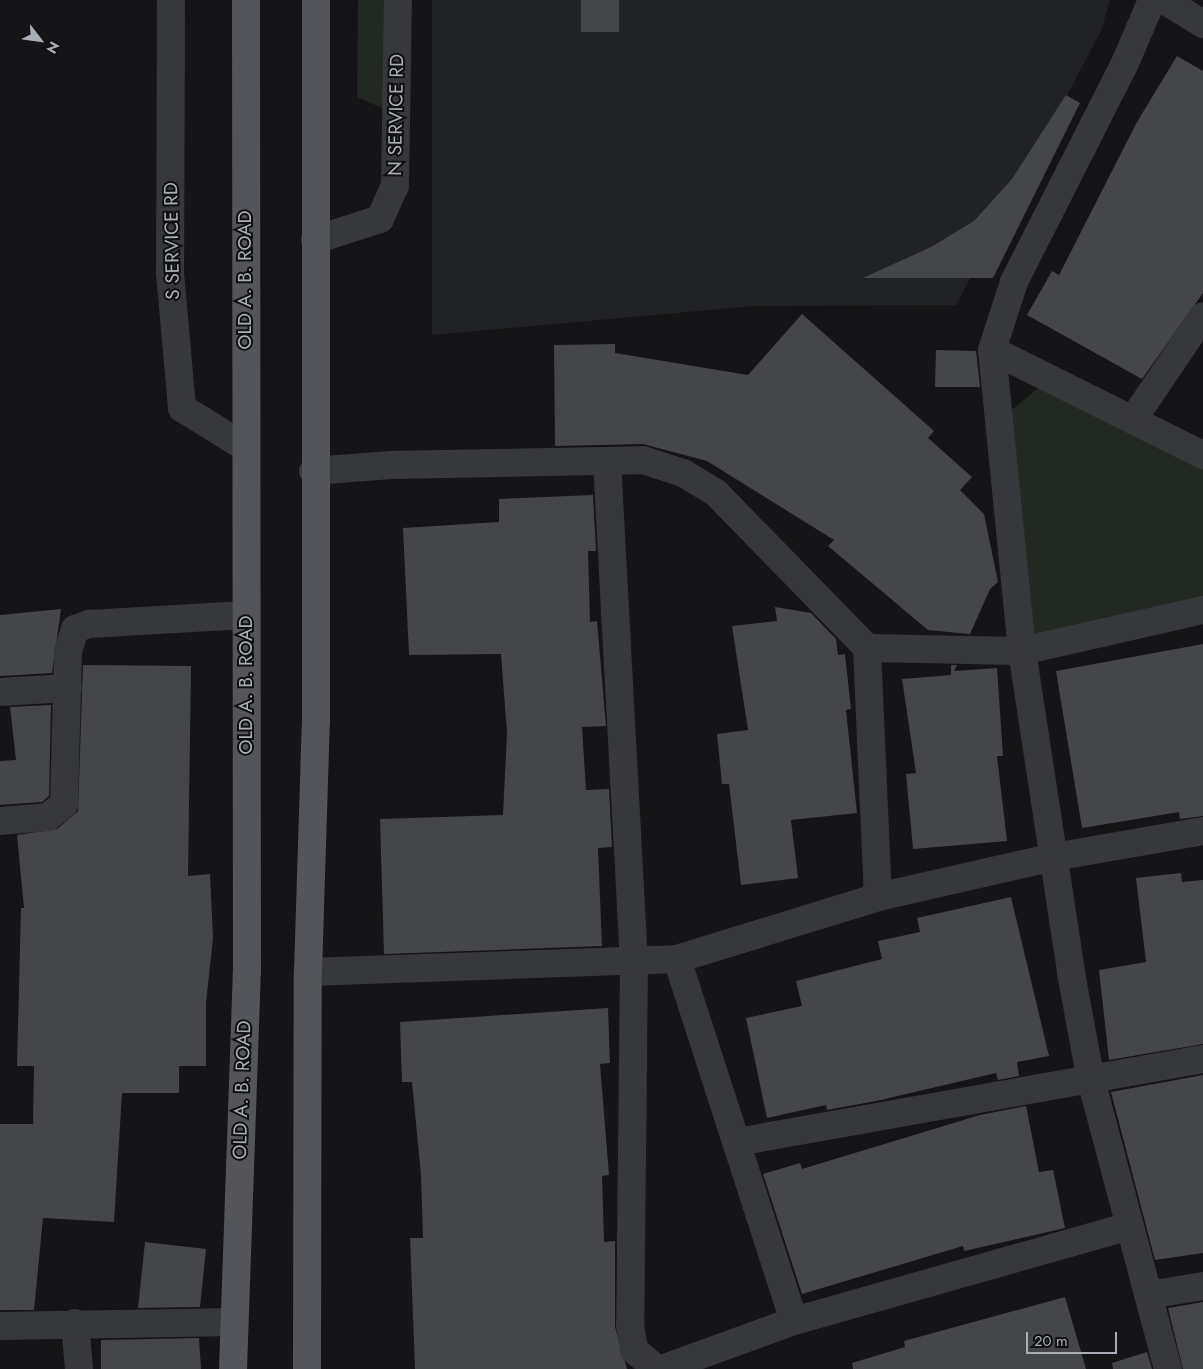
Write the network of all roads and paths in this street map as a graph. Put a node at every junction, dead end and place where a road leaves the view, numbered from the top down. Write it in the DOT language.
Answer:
graph roads {
  1 [pos="171,0"];
  2 [pos="246,0"];
  3 [pos="316,0"];
  4 [pos="398,0"];
  5 [pos="1152,0"];
  6 [pos="1164,0"];
  7 [pos="1203,24"];
  8 [pos="315,240"];
  9 [pos="1203,316"];
  10 [pos="992,350"];
  11 [pos="1134,418"];
  12 [pos="245,447"];
  13 [pos="1203,454"];
  14 [pos="606,461"];
  15 [pos="313,471"];
  16 [pos="1203,610"];
  17 [pos="246,615"];
  18 [pos="868,648"];
  19 [pos="1022,651"];
  20 [pos="68,688"];
  21 [pos="0,692"];
  22 [pos="0,821"];
  23 [pos="1203,831"];
  24 [pos="1054,857"];
  25 [pos="878,897"];
  26 [pos="677,959"];
  27 [pos="634,963"];
  28 [pos="308,972"];
  29 [pos="1203,1059"];
  30 [pos="1090,1076"];
  31 [pos="737,1142"];
  32 [pos="1129,1226"];
  33 [pos="1203,1286"];
  34 [pos="1148,1295"];
  35 [pos="794,1321"];
  36 [pos="233,1322"];
  37 [pos="75,1323"];
  38 [pos="0,1326"];
  39 [pos="79,1369"];
  40 [pos="233,1369"];
  41 [pos="308,1369"];
  42 [pos="657,1369"];
  43 [pos="662,1369"];
  44 [pos="1168,1369"];
  1 -- 12 [label="street, S SERVICE RD"];
  2 -- 12 [label="main road, OLD A. B. ROAD"];
  3 -- 8 [label="main road"];
  4 -- 8 [label="street, N SERVICE RD"];
  5 -- 10 [label="street"];
  6 -- 7 [label="street"];
  8 -- 15 [label="main road"];
  9 -- 11 [label="street"];
  10 -- 11 [label="street"];
  10 -- 19 [label="street"];
  11 -- 13 [label="street"];
  12 -- 17 [label="main road, OLD A. B. ROAD"];
  14 -- 15 [label="street"];
  14 -- 18 [label="street"];
  14 -- 27 [label="street"];
  15 -- 28 [label="main road"];
  16 -- 19 [label="street"];
  17 -- 20 [label="street"];
  17 -- 36 [label="main road, OLD A. B. ROAD"];
  18 -- 19 [label="street"];
  18 -- 25 [label="street"];
  19 -- 24 [label="street"];
  20 -- 21 [label="street"];
  20 -- 22 [label="street"];
  23 -- 24 [label="street"];
  24 -- 25 [label="street"];
  24 -- 30 [label="street"];
  25 -- 26 [label="street"];
  26 -- 27 [label="street"];
  26 -- 31 [label="street"];
  27 -- 28 [label="street"];
  27 -- 42 [label="street"];
  28 -- 41 [label="main road"];
  29 -- 30 [label="street"];
  30 -- 31 [label="street"];
  30 -- 32 [label="street"];
  31 -- 35 [label="street"];
  32 -- 34 [label="street"];
  32 -- 35 [label="street"];
  33 -- 34 [label="street"];
  34 -- 44 [label="street"];
  35 -- 43 [label="street"];
  36 -- 37 [label="street"];
  36 -- 40 [label="main road, OLD A. B. ROAD"];
  37 -- 38 [label="street"];
  37 -- 39 [label="street"];
}
